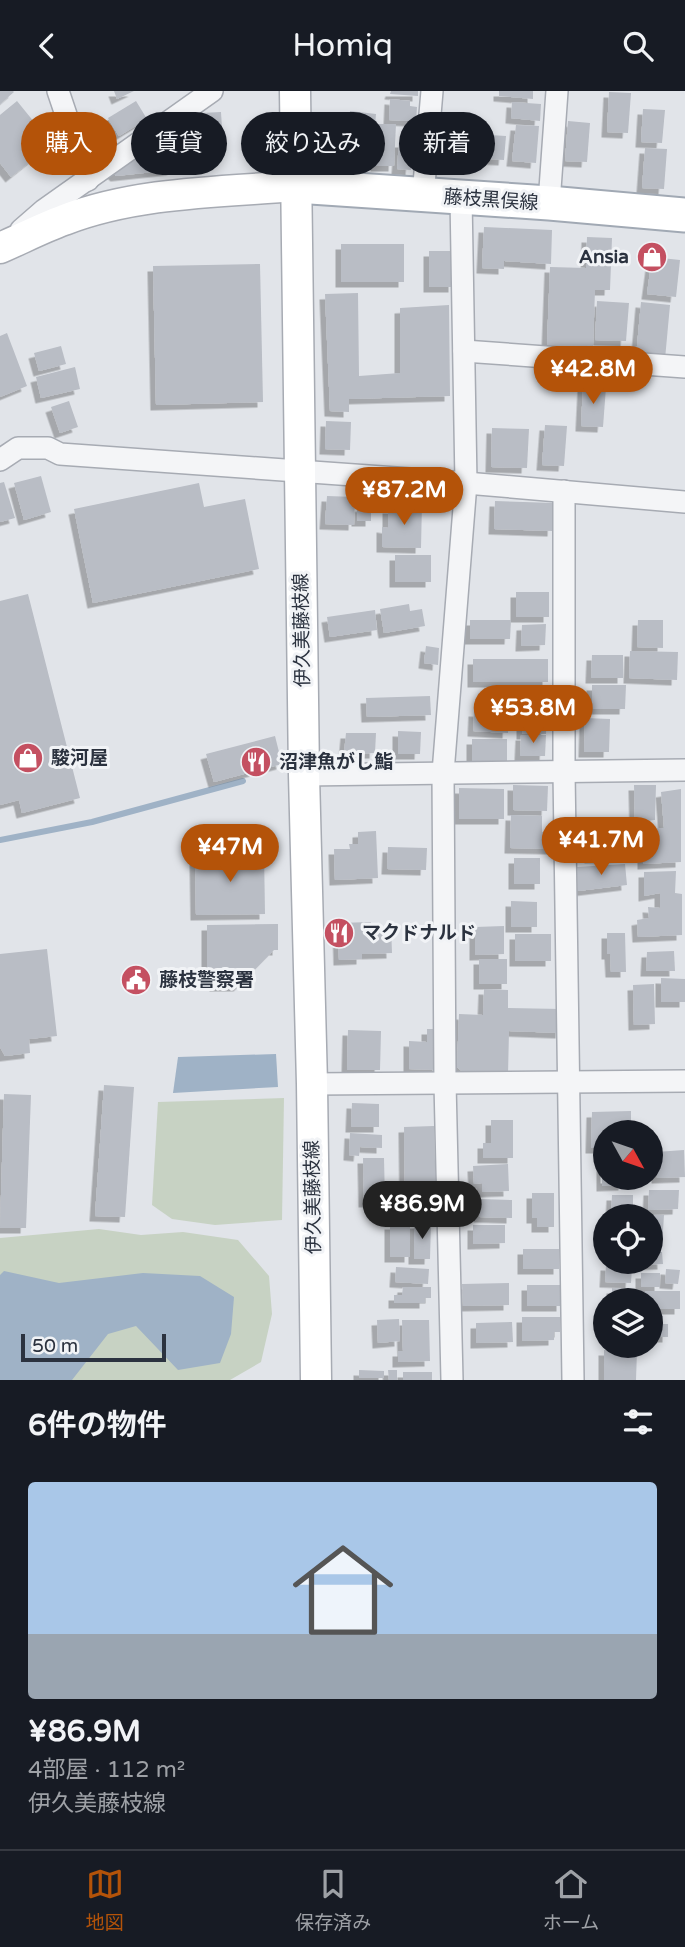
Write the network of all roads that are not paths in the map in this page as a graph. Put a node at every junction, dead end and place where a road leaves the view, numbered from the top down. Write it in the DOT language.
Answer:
graph roads {
  1 [pos="58,91"];
  2 [pos="212,91"];
  3 [pos="295,91"];
  4 [pos="432,91"];
  5 [pos="557,91"];
  6 [pos="88,180"];
  7 [pos="296,186"];
  8 [pos="423,196"];
  9 [pos="461,198"];
  10 [pos="549,204"];
  11 [pos="685,215"];
  12 [pos="0,248"];
  13 [pos="464,351"];
  14 [pos="685,367"];
  15 [pos="0,460"];
  16 [pos="300,471"];
  17 [pos="466,483"];
  18 [pos="564,492"];
  19 [pos="685,502"];
  20 [pos="685,771"];
  21 [pos="564,772"];
  22 [pos="443,773"];
  23 [pos="304,775"];
  24 [pos="685,1081"];
  25 [pos="569,1082"];
  26 [pos="445,1083"];
  27 [pos="312,1084"];
  28 [pos="316,1380"];
  29 [pos="452,1380"];
  30 [pos="573,1380"];
  1 -- 6 [label="street"];
  2 -- 6 [label="street"];
  3 -- 7 [label="main road, 伊久美藤枝線"];
  4 -- 8 [label="street"];
  5 -- 10 [label="street"];
  6 -- 12 [label="street"];
  7 -- 8 [label="main road, 藤枝黒俣線"];
  7 -- 12 [label="main road"];
  7 -- 16 [label="main road, 伊久美藤枝線"];
  8 -- 9 [label="main road, 藤枝黒俣線"];
  9 -- 10 [label="main road, 藤枝黒俣線"];
  9 -- 13 [label="street"];
  10 -- 11 [label="main road, 藤枝黒俣線"];
  13 -- 14 [label="street"];
  13 -- 17 [label="street"];
  15 -- 16 [label="street"];
  16 -- 17 [label="street"];
  16 -- 23 [label="main road, 伊久美藤枝線"];
  17 -- 18 [label="street"];
  17 -- 22 [label="street"];
  18 -- 19 [label="street"];
  18 -- 21 [label="street"];
  20 -- 21 [label="street"];
  21 -- 22 [label="street"];
  21 -- 25 [label="street"];
  22 -- 23 [label="street"];
  22 -- 26 [label="street"];
  23 -- 27 [label="main road, 伊久美藤枝線"];
  24 -- 25 [label="street"];
  25 -- 26 [label="street"];
  25 -- 30 [label="street"];
  26 -- 27 [label="street"];
  26 -- 29 [label="street"];
  27 -- 28 [label="main road, 伊久美藤枝線"];
}
